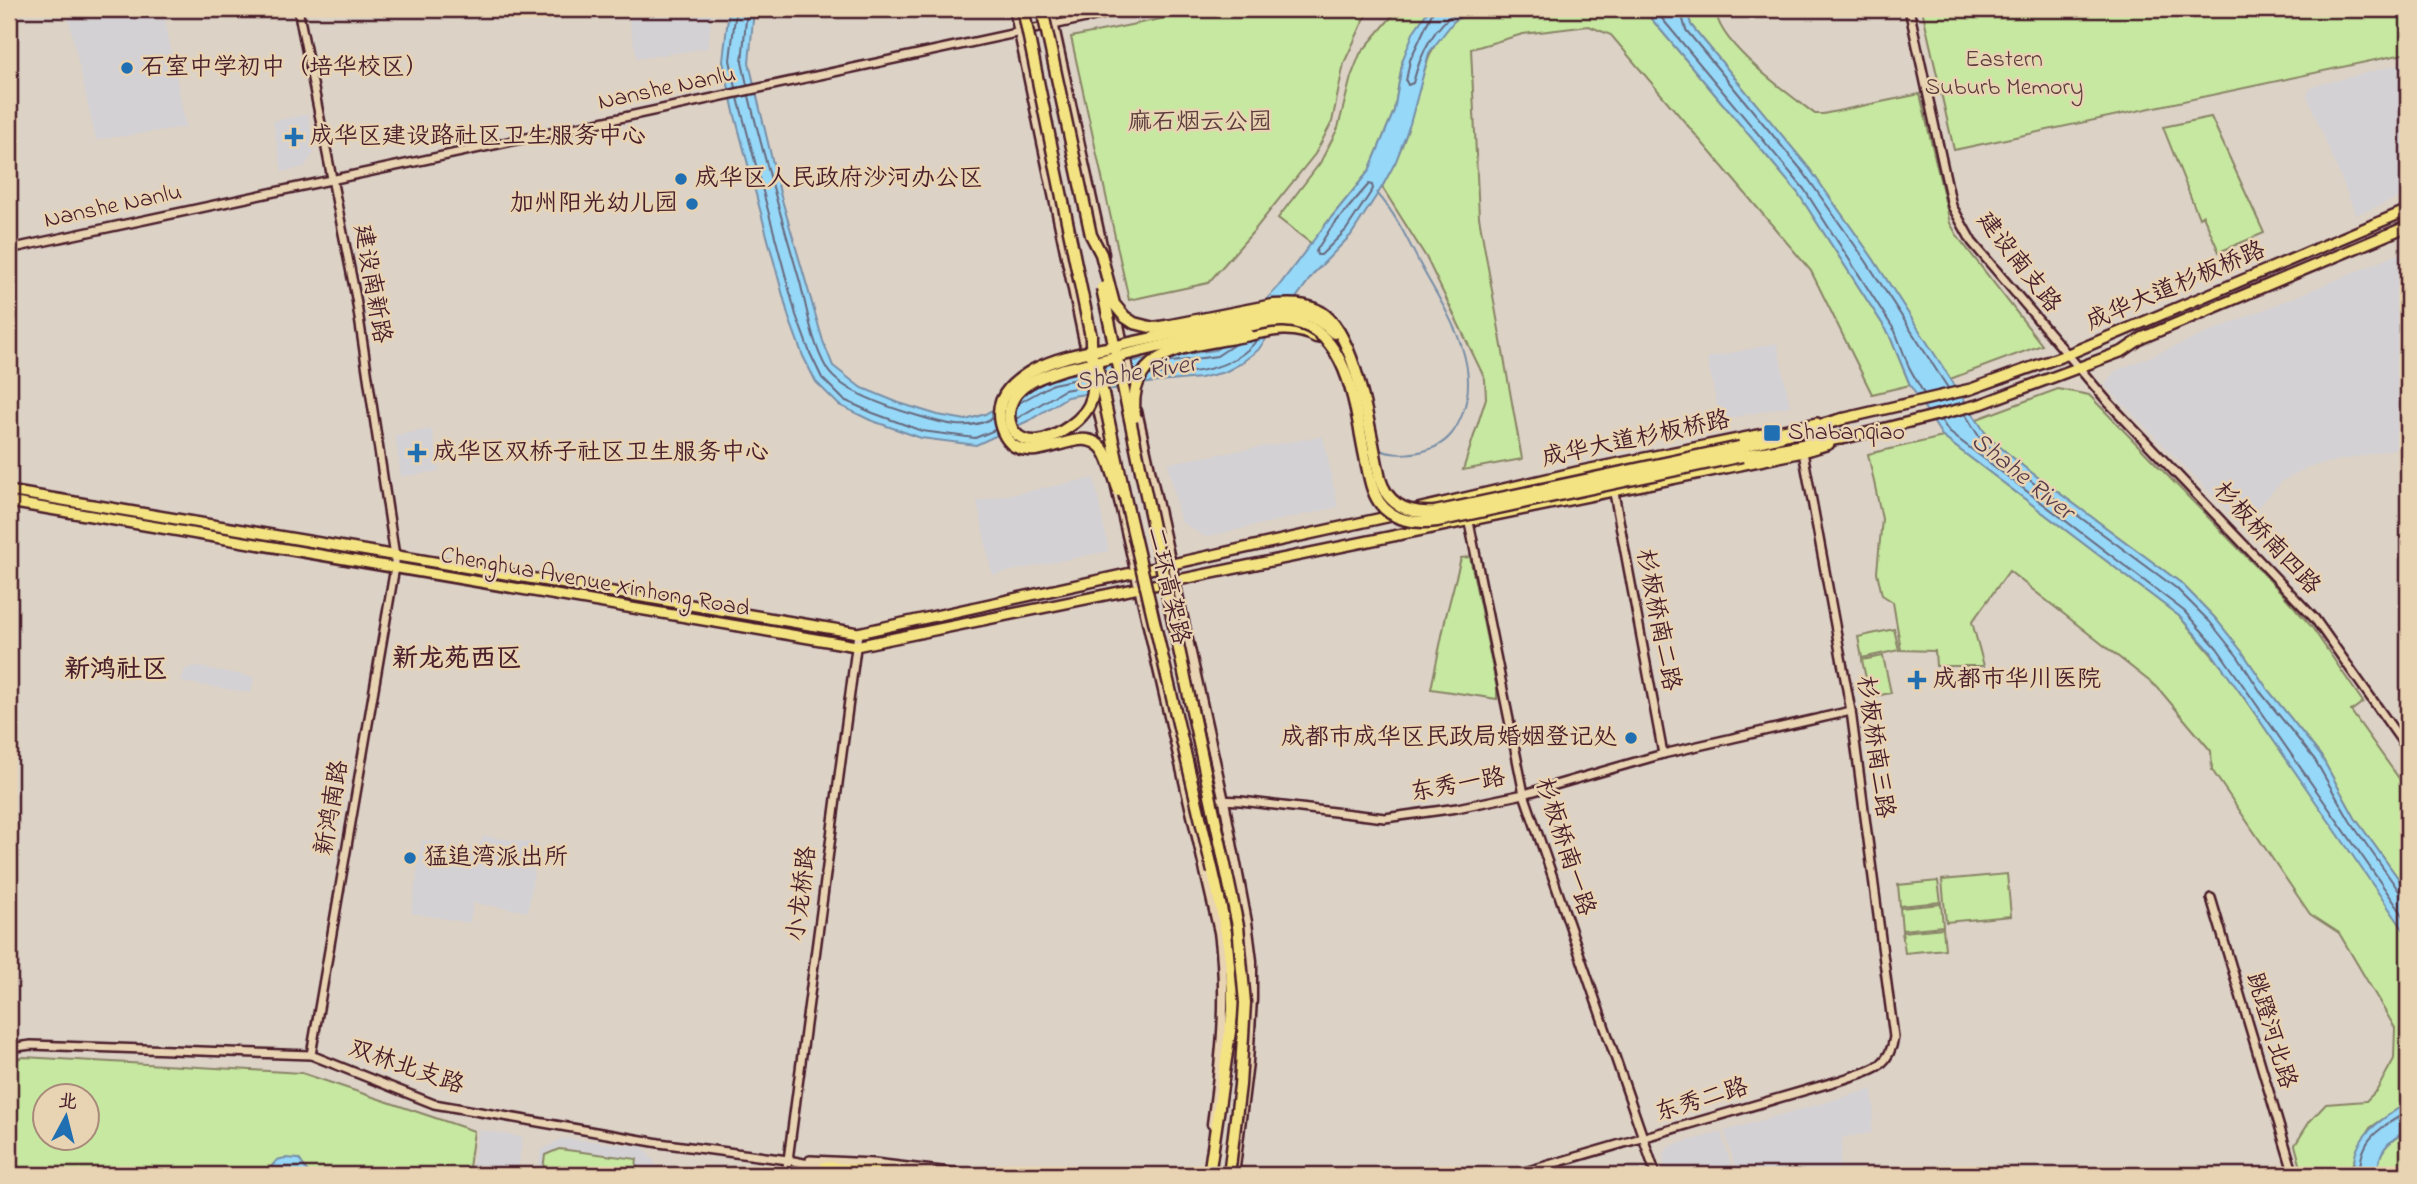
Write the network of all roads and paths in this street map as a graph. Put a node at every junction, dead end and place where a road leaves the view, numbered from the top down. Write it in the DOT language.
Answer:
graph roads {
  1 [pos="298,9"];
  2 [pos="1014,9"];
  3 [pos="1023,9"];
  4 [pos="1042,9"];
  5 [pos="1050,9"];
  6 [pos="1128,9"];
  7 [pos="1909,9"];
  8 [pos="1054,24"];
  9 [pos="1018,32"];
  10 [pos="332,180"];
  11 [pos="2408,210"];
  12 [pos="2408,226"];
  13 [pos="1091,235"];
  14 [pos="9,249"];
  15 [pos="1090,333"];
  16 [pos="1346,346"];
  17 [pos="1335,352"];
  18 [pos="2066,355"];
  19 [pos="2077,369"];
  20 [pos="1843,419"];
  21 [pos="1847,437"];
  22 [pos="1741,452"];
  23 [pos="1803,452"];
  24 [pos="1138,456"];
  25 [pos="9,491"];
  26 [pos="1614,493"];
  27 [pos="9,502"];
  28 [pos="1126,502"];
  29 [pos="1469,522"];
  30 [pos="395,555"];
  31 [pos="1170,563"];
  32 [pos="395,568"];
  33 [pos="1136,572"];
  34 [pos="1174,582"];
  35 [pos="1139,588"];
  36 [pos="859,633"];
  37 [pos="856,646"];
  38 [pos="1851,710"];
  39 [pos="2408,750"];
  40 [pos="1663,754"];
  41 [pos="1524,794"];
  42 [pos="1189,799"];
  43 [pos="1224,802"];
  44 [pos="2211,898"];
  45 [pos="9,1048"];
  46 [pos="1893,1049"];
  47 [pos="311,1055"];
  48 [pos="1644,1139"];
  49 [pos="788,1160"];
  50 [pos="825,1167"];
  51 [pos="869,1173"];
  52 [pos="786,1175"];
  53 [pos="911,1175"];
  54 [pos="975,1175"];
  55 [pos="1207,1175"];
  56 [pos="1232,1175"];
  57 [pos="1514,1175"];
  58 [pos="1656,1175"];
  59 [pos="2294,1175"];
  1 -- 10 [label="street, 建设南新路"];
  2 -- 9 [label="main road"];
  3 -- 15 [label="highway, 二环高架路, bridge"];
  4 -- 13 [label="highway, 二环高架路, bridge"];
  5 -- 8 [label="main road"];
  6 -- 8 [label="street, Nanshe Nanlu"];
  7 -- 18 [label="street, 建设南支路"];
  8 -- 9 [label="street, Nanshe Nanlu"];
  8 -- 31 [label="main road"];
  9 -- 10 [label="street, Nanshe Nanlu"];
  9 -- 33 [label="main road, bridge"];
  10 -- 14 [label="street, Nanshe Nanlu"];
  10 -- 30 [label="street, 建设南新路"];
  11 -- 18 [label="main road, 成华大道杉板桥路"];
  12 -- 19 [label="main road, 成华大道杉板桥路"];
  13 -- 16 [label="highway, bridge"];
  13 -- 24 [label="highway, 二环高架路, bridge"];
  15 -- 17 [label="highway, bridge"];
  15 -- 28 [label="highway, 二环高架路, bridge"];
  16 -- 22 [label="highway, bridge"];
  16 -- 28 [label="highway, bridge"];
  17 -- 22 [label="highway, bridge"];
  17 -- 24 [label="highway, bridge"];
  18 -- 19 [label="street, 建设南支路"];
  18 -- 20 [label="main road, 成华大道杉板桥路"];
  19 -- 21 [label="main road, 成华大道杉板桥路"];
  19 -- 39 [label="street, 杉板桥南四路"];
  20 -- 22 [label="highway"];
  20 -- 31 [label="main road, 成华大道杉板桥路"];
  21 -- 22 [label="highway"];
  21 -- 23 [label="main road, 成华大道杉板桥路"];
  23 -- 26 [label="main road, 成华大道杉板桥路"];
  23 -- 38 [label="street, 杉板桥南三路"];
  24 -- 56 [label="highway, 二环高架路, bridge"];
  25 -- 30 [label="main road, Chenghua Avenue Xinhong Road"];
  26 -- 29 [label="main road, 成华大道杉板桥路"];
  26 -- 40 [label="street, 杉板桥南二路"];
  27 -- 32 [label="main road, Chenghua Avenue Xinhong Road"];
  28 -- 55 [label="highway, 二环高架路, bridge"];
  29 -- 34 [label="main road, 成华大道杉板桥路"];
  29 -- 41 [label="street, 杉板桥南一路"];
  30 -- 32 [label="street, 建设南新路"];
  30 -- 36 [label="main road, Chenghua Avenue Xinhong Road"];
  31 -- 33 [label="main road, 成华大道杉板桥路"];
  31 -- 34 [label="main road"];
  32 -- 37 [label="main road, Chenghua Avenue Xinhong Road"];
  32 -- 47 [label="street, 新鸿南路"];
  33 -- 35 [label="main road"];
  33 -- 36 [label="main road, Chenghua Avenue Xinhong Road"];
  34 -- 35 [label="main road, Chenghua Avenue Xinhong Road"];
  34 -- 43 [label="main road"];
  35 -- 37 [label="main road, Chenghua Avenue Xinhong Road"];
  35 -- 42 [label="main road"];
  36 -- 37 [label="street, 小龙桥路"];
  37 -- 49 [label="street, 小龙桥路"];
  38 -- 40 [label="street, 东秀一路"];
  38 -- 46 [label="street, 杉板桥南三路"];
  40 -- 41 [label="street, 东秀一路"];
  41 -- 43 [label="street, 东秀一路"];
  41 -- 48 [label="street, 杉板桥南一路"];
  42 -- 43 [label="street, 东秀一路"];
  42 -- 55 [label="main road"];
  43 -- 56 [label="main road"];
  44 -- 59 [label="street, 跳蹬河北路"];
  45 -- 47 [label="street, 双林北支路"];
  46 -- 48 [label="street, 东秀二路"];
  47 -- 49 [label="street, 双林北支路"];
  48 -- 57 [label="street, 东秀二路"];
  48 -- 58 [label="street, 杉板桥南一路"];
  49 -- 50 [label="street"];
  49 -- 52 [label="street, 小龙桥路"];
  49 -- 54 [label="street"];
  50 -- 51 [label="highway"];
  51 -- 53 [label="highway"];
}
